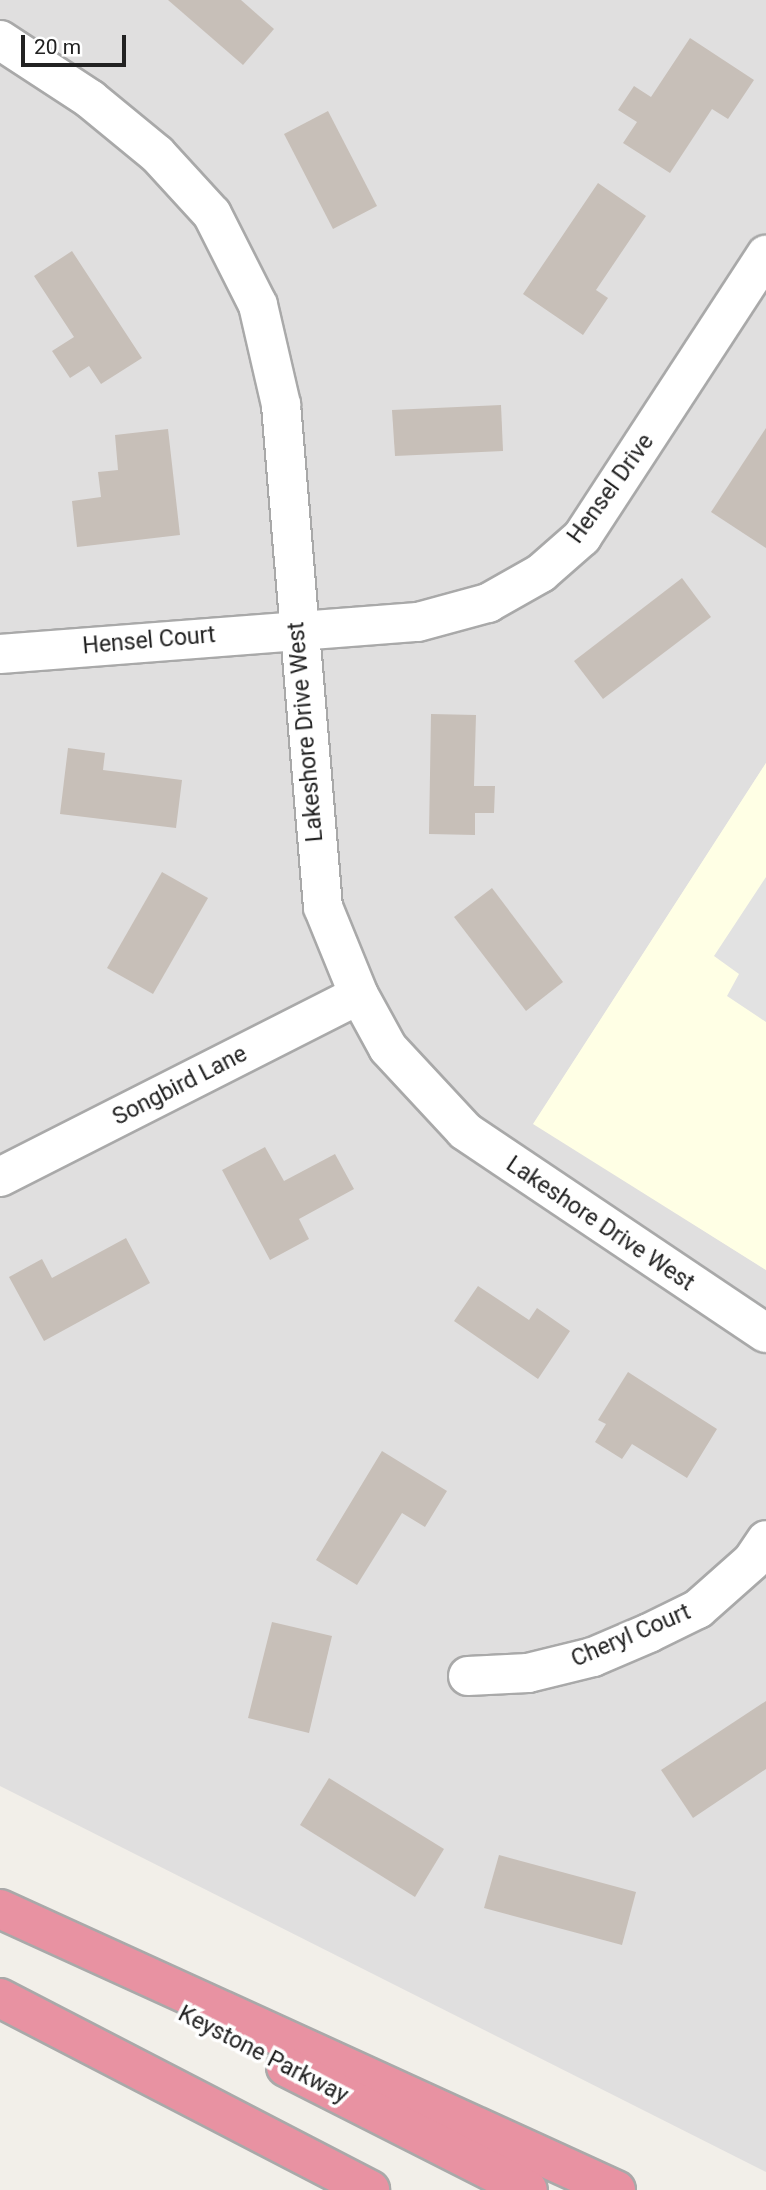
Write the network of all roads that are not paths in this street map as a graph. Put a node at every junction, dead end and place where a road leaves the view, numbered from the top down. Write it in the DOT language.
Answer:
graph roads {
  1 [pos="0,40"];
  2 [pos="766,255"];
  3 [pos="297,628"];
  4 [pos="0,654"];
  5 [pos="359,995"];
  6 [pos="0,1177"];
  7 [pos="766,1333"];
  8 [pos="766,1540"];
  9 [pos="468,1676"];
  10 [pos="0,1909"];
  11 [pos="0,1919"];
  12 [pos="0,1998"];
  13 [pos="0,2009"];
  14 [pos="311,2190"];
  15 [pos="370,2190"];
  16 [pos="528,2190"];
  17 [pos="615,2190"];
  1 -- 3 [label="street, Lakeshore Drive West"];
  2 -- 3 [label="street, Hensel Drive"];
  3 -- 4 [label="street, Hensel Court"];
  3 -- 5 [label="street, Lakeshore Drive West"];
  5 -- 6 [label="street, Songbird Lane"];
  5 -- 7 [label="street, Lakeshore Drive West"];
  8 -- 9 [label="street, Cheryl Court"];
  10 -- 17 [label="highway"];
  11 -- 16 [label="highway, Keystone Parkway"];
  12 -- 15 [label="highway"];
  13 -- 14 [label="highway"];
}
